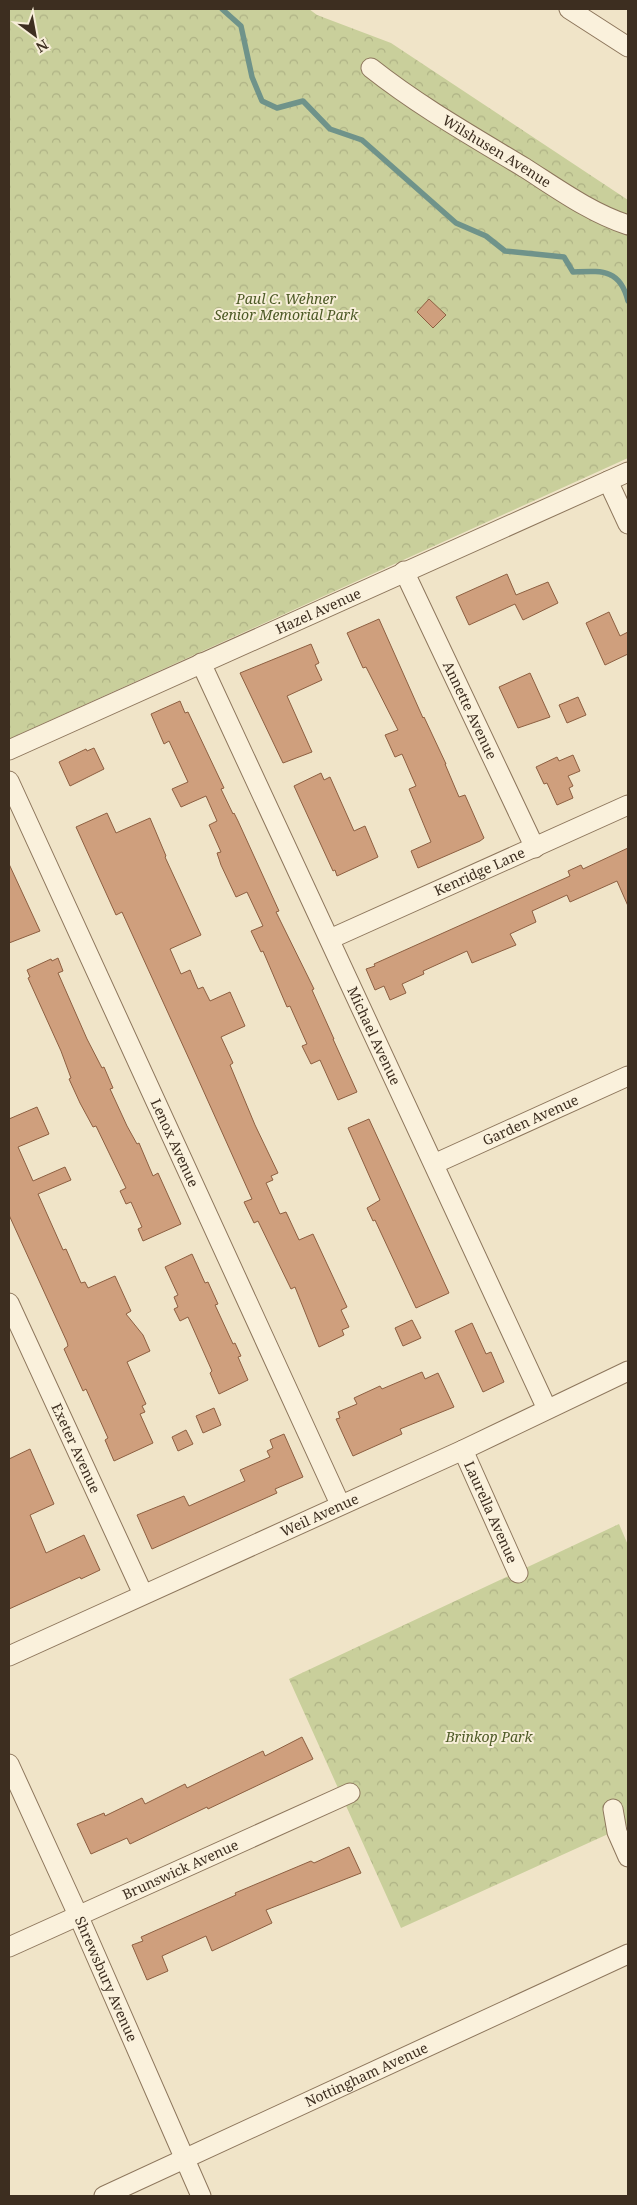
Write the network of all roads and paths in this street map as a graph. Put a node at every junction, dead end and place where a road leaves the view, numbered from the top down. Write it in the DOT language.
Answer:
graph roads {
  1 [pos="568,9"];
  2 [pos="628,47"];
  3 [pos="371,68"];
  4 [pos="628,225"];
  5 [pos="628,472"];
  6 [pos="608,481"];
  7 [pos="628,524"];
  8 [pos="404,571"];
  9 [pos="201,663"];
  10 [pos="9,750"];
  11 [pos="9,781"];
  12 [pos="628,805"];
  13 [pos="535,848"];
  14 [pos="330,939"];
  15 [pos="628,1076"];
  16 [pos="434,1164"];
  17 [pos="9,1304"];
  18 [pos="628,1371"];
  19 [pos="547,1409"];
  20 [pos="463,1450"];
  21 [pos="340,1504"];
  22 [pos="518,1573"];
  23 [pos="143,1594"];
  24 [pos="9,1656"];
  25 [pos="9,1764"];
  26 [pos="350,1793"];
  27 [pos="613,1809"];
  28 [pos="628,1857"];
  29 [pos="78,1915"];
  30 [pos="9,1947"];
  31 [pos="628,1954"];
  32 [pos="184,2160"];
  33 [pos="104,2196"];
  34 [pos="201,2196"];
  1 -- 2 [label="street"];
  3 -- 4 [label="street, Wilshusen Avenue"];
  5 -- 6 [label="street, Hazel Avenue"];
  6 -- 7 [label="street"];
  6 -- 8 [label="street, Hazel Avenue"];
  8 -- 9 [label="street, Hazel Avenue"];
  8 -- 13 [label="street, Annette Avenue"];
  9 -- 10 [label="street, Hazel Avenue"];
  9 -- 14 [label="street, Michael Avenue"];
  11 -- 21 [label="street, Lenox Avenue"];
  12 -- 13 [label="street, Kenridge Lane"];
  13 -- 14 [label="street, Kenridge Lane"];
  14 -- 16 [label="street, Michael Avenue"];
  15 -- 16 [label="street, Garden Avenue"];
  16 -- 19 [label="street, Michael Avenue"];
  17 -- 23 [label="street, Exeter Avenue"];
  18 -- 19 [label="street, Weil Avenue"];
  19 -- 20 [label="street, Weil Avenue"];
  20 -- 21 [label="street, Weil Avenue"];
  20 -- 22 [label="street, Laurella Avenue"];
  21 -- 23 [label="street, Weil Avenue"];
  23 -- 24 [label="street, Weil Avenue"];
  25 -- 29 [label="street, Shrewsbury Avenue"];
  26 -- 29 [label="street, Brunswick Avenue"];
  27 -- 28 [label="street"];
  29 -- 30 [label="street, Brunswick Avenue"];
  29 -- 32 [label="street, Shrewsbury Avenue"];
  31 -- 32 [label="street, Nottingham Avenue"];
  32 -- 33 [label="street, Nottingham Avenue"];
  32 -- 34 [label="street, Shrewsbury Avenue"];
}
